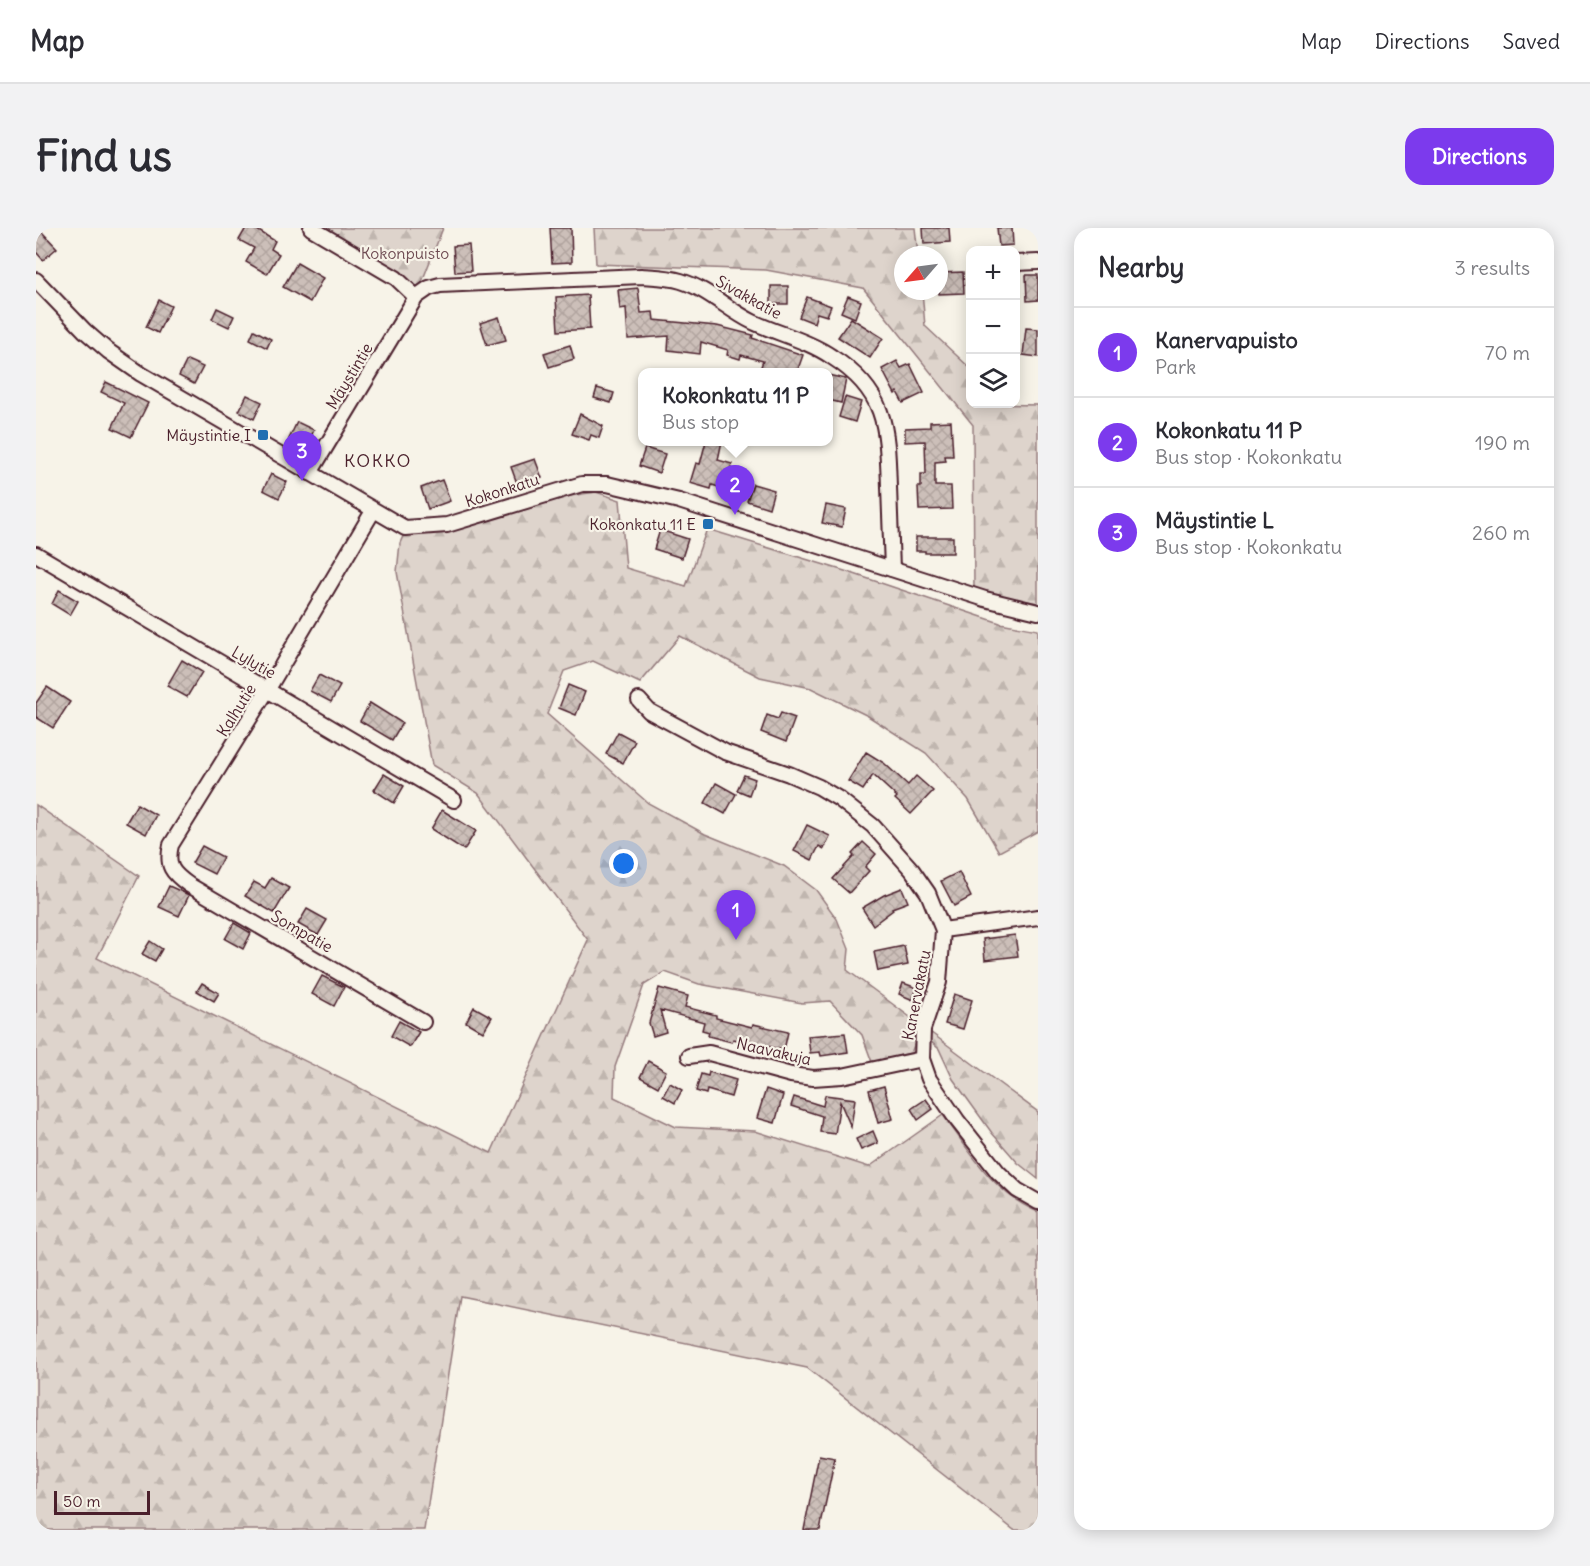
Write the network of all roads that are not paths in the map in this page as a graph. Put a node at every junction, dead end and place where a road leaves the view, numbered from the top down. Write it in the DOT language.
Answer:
graph roads {
  1 [pos="311,228"];
  2 [pos="1038,262"];
  3 [pos="1020,263"];
  4 [pos="36,280"];
  5 [pos="416,297"];
  6 [pos="310,473"];
  7 [pos="373,511"];
  8 [pos="36,554"];
  9 [pos="892,569"];
  10 [pos="1038,612"];
  11 [pos="268,689"];
  12 [pos="639,700"];
  13 [pos="454,800"];
  14 [pos="170,865"];
  15 [pos="1038,917"];
  16 [pos="943,930"];
  17 [pos="423,1022"];
  18 [pos="689,1056"];
  19 [pos="922,1059"];
  20 [pos="1038,1202"];
  1 -- 5 [label="street"];
  2 -- 3 [label="street"];
  4 -- 6 [label="street, Kokonkatu"];
  5 -- 6 [label="street, Mäystintie"];
  5 -- 9 [label="street, Sivakkatie"];
  6 -- 7 [label="street, Kokonkatu"];
  7 -- 9 [label="street, Kokonkatu"];
  7 -- 11 [label="street, Kalhutie"];
  8 -- 11 [label="street, Lylytie"];
  9 -- 10 [label="street, Kokonkatu"];
  11 -- 13 [label="street, Lylytie"];
  11 -- 14 [label="street, Kalhutie"];
  12 -- 16 [label="street, Kanervakatu"];
  14 -- 17 [label="street, Sompatie"];
  15 -- 16 [label="street"];
  16 -- 19 [label="street, Kanervakatu"];
  18 -- 19 [label="street, Naavakuja"];
  19 -- 20 [label="street, Kanervakatu"];
}
